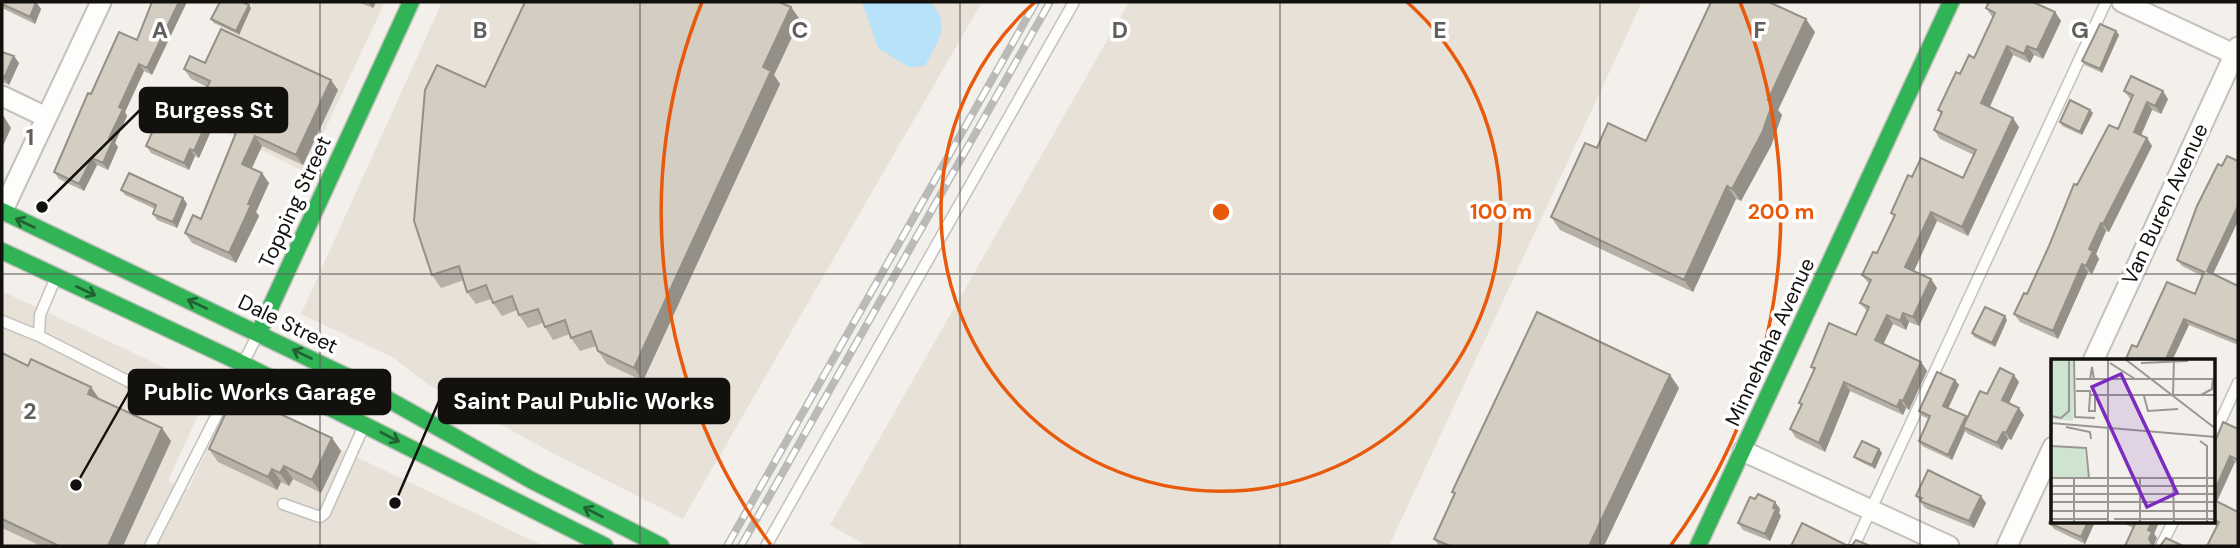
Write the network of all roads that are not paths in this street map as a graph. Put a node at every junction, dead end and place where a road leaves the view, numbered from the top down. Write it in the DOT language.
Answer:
graph roads {
  1 [pos="100,2"];
  2 [pos="411,2"];
  3 [pos="1074,2"];
  4 [pos="1951,2"];
  5 [pos="2106,2"];
  6 [pos="2122,2"];
  7 [pos="2237,52"];
  8 [pos="2,96"];
  9 [pos="46,117"];
  10 [pos="2,212"];
  11 [pos="2,251"];
  12 [pos="56,277"];
  13 [pos="2,321"];
  14 [pos="259,332"];
  15 [pos="39,336"];
  16 [pos="2094,359"];
  17 [pos="241,363"];
  18 [pos="2238,383"];
  19 [pos="217,412"];
  20 [pos="365,425"];
  21 [pos="2216,431"];
  22 [pos="1743,450"];
  23 [pos="2051,451"];
  24 [pos="283,504"];
  25 [pos="1870,511"];
  26 [pos="2172,524"];
  27 [pos="657,545"];
  28 [pos="150,546"];
  29 [pos="605,546"];
  30 [pos="766,546"];
  31 [pos="1698,546"];
  32 [pos="1854,546"];
  33 [pos="1949,546"];
  34 [pos="2007,546"];
  35 [pos="2161,546"];
  1 -- 9 [label="street"];
  2 -- 14 [label="main road, Topping Street"];
  3 -- 30 [label="lane"];
  4 -- 22 [label="main road, Minnehaha Avenue"];
  5 -- 25 [label="lane"];
  6 -- 7 [label="street"];
  7 -- 16 [label="street, Van Buren Avenue"];
  8 -- 9 [label="street"];
  9 -- 10 [label="street"];
  14 -- 10 [label="main road, Dale Street, one-way"];
  11 -- 12 [label="main road"];
  12 -- 15 [label="lane"];
  12 -- 17 [label="main road, one-way"];
  13 -- 15 [label="lane"];
  14 -- 17 [label="lane, Topping Street"];
  27 -- 14 [label="main road, Dale Street, one-way"];
  15 -- 19 [label="lane"];
  17 -- 19 [label="lane, Topping Street"];
  17 -- 20 [label="main road"];
  18 -- 21 [label="lane"];
  19 -- 28 [label="lane, Topping Street"];
  20 -- 24 [label="lane"];
  20 -- 29 [label="main road, one-way"];
  22 -- 25 [label="street"];
  22 -- 31 [label="main road, Minnehaha Avenue"];
  23 -- 34 [label="street"];
  25 -- 32 [label="lane"];
  25 -- 33 [label="street"];
  26 -- 35 [label="lane"];
}
